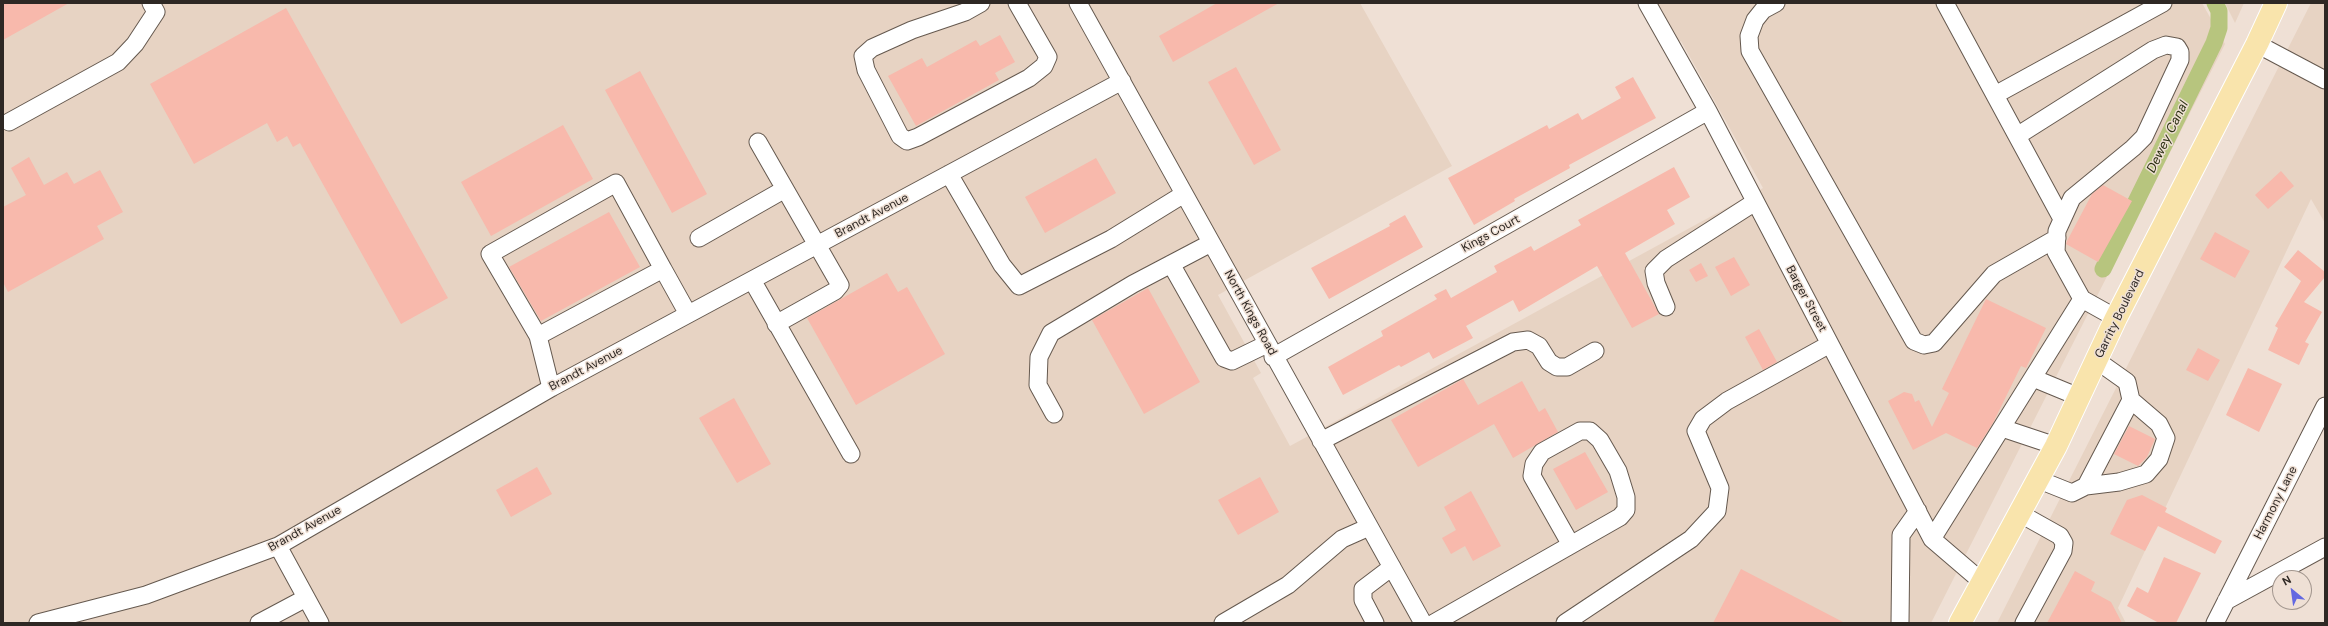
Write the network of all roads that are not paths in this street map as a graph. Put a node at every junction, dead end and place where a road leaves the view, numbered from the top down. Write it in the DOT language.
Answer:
graph roads {
  1 [pos="151,3"];
  2 [pos="981,3"];
  3 [pos="1017,3"];
  4 [pos="1078,3"];
  5 [pos="1647,3"];
  6 [pos="1776,3"];
  7 [pos="1945,3"];
  8 [pos="2163,3"];
  9 [pos="2276,3"];
  10 [pos="2257,44"];
  11 [pos="2325,80"];
  12 [pos="1122,81"];
  13 [pos="1995,95"];
  14 [pos="1708,112"];
  15 [pos="9,122"];
  16 [pos="2017,136"];
  17 [pos="758,142"];
  18 [pos="949,174"];
  19 [pos="785,188"];
  20 [pos="1184,194"];
  21 [pos="1755,202"];
  22 [pos="2062,219"];
  23 [pos="699,238"];
  24 [pos="2056,238"];
  25 [pos="1211,243"];
  26 [pos="818,245"];
  27 [pos="1171,264"];
  28 [pos="663,269"];
  29 [pos="752,280"];
  30 [pos="2082,299"];
  31 [pos="1666,307"];
  32 [pos="688,314"];
  33 [pos="2116,318"];
  34 [pos="776,324"];
  35 [pos="538,336"];
  36 [pos="1830,344"];
  37 [pos="1270,351"];
  38 [pos="1594,351"];
  39 [pos="2096,360"];
  40 [pos="2033,378"];
  41 [pos="551,388"];
  42 [pos="2079,397"];
  43 [pos="2131,400"];
  44 [pos="2325,406"];
  45 [pos="1054,414"];
  46 [pos="2002,428"];
  47 [pos="1321,442"];
  48 [pos="2056,446"];
  49 [pos="851,454"];
  50 [pos="2037,479"];
  51 [pos="2086,486"];
  52 [pos="1918,511"];
  53 [pos="2019,512"];
  54 [pos="1369,527"];
  55 [pos="1932,539"];
  56 [pos="1571,545"];
  57 [pos="278,546"];
  58 [pos="2325,547"];
  59 [pos="1392,567"];
  60 [pos="1981,581"];
  61 [pos="306,598"];
  62 [pos="2226,601"];
  63 [pos="38,623"];
  64 [pos="259,623"];
  65 [pos="320,623"];
  66 [pos="1223,623"];
  67 [pos="1375,623"];
  68 [pos="1423,623"];
  69 [pos="1434,623"];
  70 [pos="1565,623"];
  71 [pos="1900,623"];
  72 [pos="1960,623"];
  73 [pos="2024,623"];
  74 [pos="2215,623"];
  1 -- 15 [label="street"];
  2 -- 3 [label="street"];
  4 -- 12 [label="street, North Kings Road"];
  5 -- 14 [label="street, Barger Street"];
  6 -- 24 [label="street"];
  7 -- 13 [label="street"];
  8 -- 13 [label="street"];
  9 -- 10 [label="main road, Garrity Boulevard"];
  10 -- 11 [label="street"];
  10 -- 33 [label="main road, Garrity Boulevard"];
  12 -- 18 [label="street, Brandt Avenue"];
  12 -- 20 [label="street, North Kings Road"];
  13 -- 16 [label="street"];
  14 -- 21 [label="street, Barger Street"];
  14 -- 37 [label="street, Kings Court"];
  16 -- 22 [label="street"];
  16 -- 22 [label="street"];
  17 -- 19 [label="street"];
  18 -- 20 [label="street"];
  18 -- 26 [label="street, Brandt Avenue"];
  19 -- 23 [label="street"];
  19 -- 26 [label="street"];
  20 -- 25 [label="street, North Kings Road"];
  21 -- 31 [label="street"];
  21 -- 36 [label="street, Barger Street"];
  22 -- 24 [label="street"];
  24 -- 30 [label="street"];
  25 -- 27 [label="street"];
  25 -- 37 [label="street, North Kings Road"];
  26 -- 29 [label="street, Brandt Avenue"];
  26 -- 34 [label="street"];
  27 -- 37 [label="street, Kings Court"];
  27 -- 45 [label="street"];
  28 -- 32 [label="street"];
  28 -- 35 [label="street"];
  28 -- 35 [label="street"];
  29 -- 32 [label="street, Brandt Avenue"];
  29 -- 34 [label="street"];
  30 -- 33 [label="street"];
  30 -- 40 [label="street"];
  32 -- 41 [label="street, Brandt Avenue"];
  33 -- 39 [label="main road, Garrity Boulevard"];
  34 -- 49 [label="street"];
  35 -- 41 [label="street"];
  36 -- 52 [label="street, Barger Street"];
  36 -- 70 [label="street"];
  37 -- 47 [label="street, North Kings Road"];
  38 -- 47 [label="street"];
  39 -- 42 [label="main road, Garrity Boulevard"];
  39 -- 43 [label="street"];
  40 -- 42 [label="street"];
  40 -- 46 [label="street"];
  41 -- 57 [label="street, Brandt Avenue"];
  42 -- 48 [label="main road, Garrity Boulevard"];
  43 -- 51 [label="street"];
  43 -- 51 [label="street"];
  44 -- 62 [label="street, Harmony Lane"];
  46 -- 48 [label="street"];
  46 -- 55 [label="street"];
  47 -- 54 [label="street, North Kings Road"];
  48 -- 50 [label="main road, Garrity Boulevard"];
  50 -- 51 [label="street"];
  50 -- 53 [label="main road, Garrity Boulevard"];
  52 -- 55 [label="street, Barger Street"];
  52 -- 71 [label="street"];
  53 -- 60 [label="main road, Garrity Boulevard"];
  53 -- 73 [label="street"];
  54 -- 59 [label="street, North Kings Road"];
  54 -- 66 [label="street"];
  55 -- 60 [label="street, Barger Street"];
  56 -- 56 [label="street"];
  56 -- 69 [label="street"];
  57 -- 61 [label="street"];
  57 -- 63 [label="street, Brandt Avenue"];
  58 -- 62 [label="street"];
  59 -- 67 [label="street"];
  59 -- 68 [label="street, North Kings Road"];
  60 -- 72 [label="main road, Garrity Boulevard"];
  61 -- 64 [label="street"];
  61 -- 65 [label="street"];
  62 -- 74 [label="street, Harmony Lane"];
}
